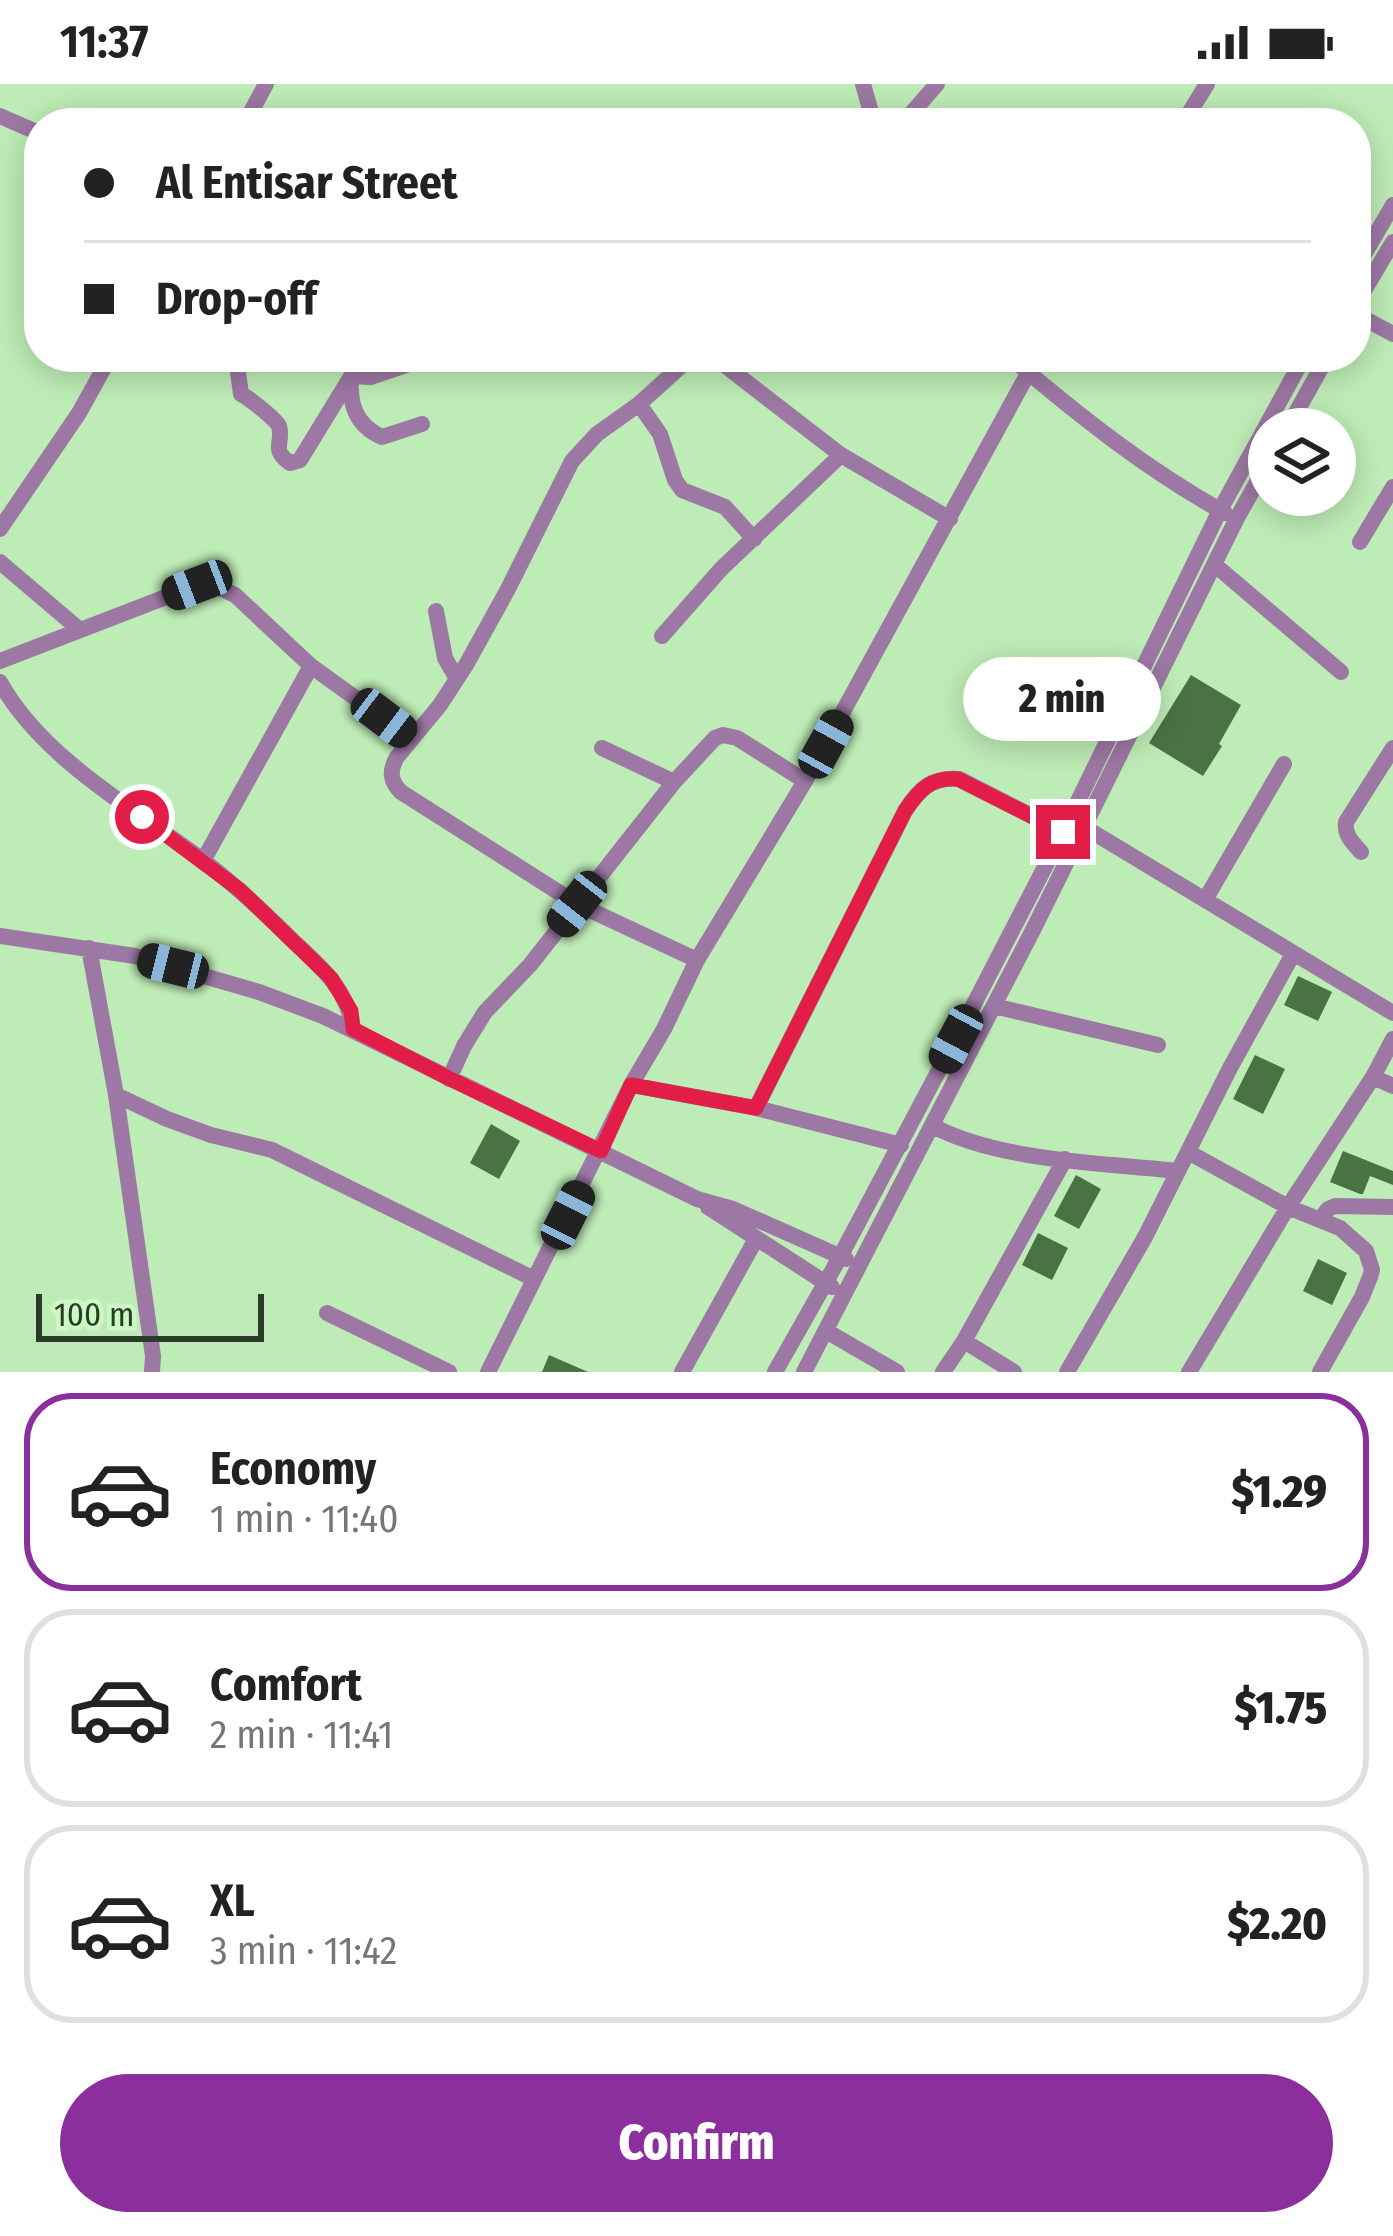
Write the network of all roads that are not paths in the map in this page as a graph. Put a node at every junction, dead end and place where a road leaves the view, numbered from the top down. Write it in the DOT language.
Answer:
graph roads {
  1 [pos="937,84"];
  2 [pos="916,108"];
  3 [pos="1393,206"];
  4 [pos="1393,242"];
  5 [pos="1371,243"];
  6 [pos="1371,279"];
  7 [pos="102,372"];
  8 [pos="238,372"];
  9 [pos="353,372"];
  10 [pos="386,372"];
  11 [pos="674,372"];
  12 [pos="733,372"];
  13 [pos="1028,372"];
  14 [pos="1039,372"];
  15 [pos="1297,372"];
  16 [pos="1318,372"];
  17 [pos="351,376"];
  18 [pos="639,404"];
  19 [pos="1298,408"];
  20 [pos="422,424"];
  21 [pos="841,455"];
  22 [pos="1393,487"];
  23 [pos="1248,488"];
  24 [pos="1229,514"];
  25 [pos="950,519"];
  26 [pos="0,529"];
  27 [pos="754,539"];
  28 [pos="1360,542"];
  29 [pos="0,562"];
  30 [pos="1215,565"];
  31 [pos="436,611"];
  32 [pos="80,630"];
  33 [pos="662,636"];
  34 [pos="0,661"];
  35 [pos="311,666"];
  36 [pos="1341,672"];
  37 [pos="457,680"];
  38 [pos="0,682"];
  39 [pos="412,740"];
  40 [pos="602,748"];
  41 [pos="1393,748"];
  42 [pos="1284,764"];
  43 [pos="674,782"];
  44 [pos="805,782"];
  45 [pos="1084,826"];
  46 [pos="1063,832"];
  47 [pos="1361,852"];
  48 [pos="203,861"];
  49 [pos="1205,900"];
  50 [pos="577,904"];
  51 [pos="0,936"];
  52 [pos="89,948"];
  53 [pos="1293,954"];
  54 [pos="697,960"];
  55 [pos="994,1006"];
  56 [pos="1393,1013"];
  57 [pos="353,1029"];
  58 [pos="1393,1039"];
  59 [pos="1158,1045"];
  60 [pos="1373,1077"];
  61 [pos="448,1078"];
  62 [pos="631,1085"];
  63 [pos="1393,1086"];
  64 [pos="116,1095"];
  65 [pos="756,1108"];
  66 [pos="933,1126"];
  67 [pos="901,1145"];
  68 [pos="601,1151"];
  69 [pos="1188,1152"];
  70 [pos="1065,1159"];
  71 [pos="1178,1171"];
  72 [pos="697,1199"];
  73 [pos="1288,1207"];
  74 [pos="1393,1207"];
  75 [pos="1320,1220"];
  76 [pos="756,1239"];
  77 [pos="841,1257"];
  78 [pos="860,1264"];
  79 [pos="534,1279"];
  80 [pos="824,1282"];
  81 [pos="844,1292"];
  82 [pos="327,1313"];
  83 [pos="826,1331"];
  84 [pos="964,1341"];
  85 [pos="152,1372"];
  86 [pos="449,1372"];
  87 [pos="488,1372"];
  88 [pos="682,1372"];
  89 [pos="775,1372"];
  90 [pos="804,1372"];
  91 [pos="897,1372"];
  92 [pos="943,1372"];
  93 [pos="1014,1372"];
  94 [pos="1067,1372"];
  95 [pos="1190,1372"];
  96 [pos="1320,1372"];
  1 -- 2 [label="street"];
  3 -- 5 [label="street"];
  4 -- 6 [label="street"];
  7 -- 26 [label="street"];
  8 -- 17 [label="street"];
  9 -- 17 [label="street"];
  10 -- 17 [label="street"];
  11 -- 18 [label="street"];
  12 -- 21 [label="street"];
  13 -- 25 [label="street"];
  14 -- 24 [label="street"];
  15 -- 24 [label="street"];
  16 -- 19 [label="street"];
  17 -- 20 [label="street"];
  18 -- 27 [label="street"];
  18 -- 37 [label="street"];
  21 -- 25 [label="street"];
  21 -- 27 [label="street"];
  22 -- 28 [label="street"];
  23 -- 24 [label="street"];
  24 -- 30 [label="street"];
  24 -- 46 [label="street"];
  25 -- 44 [label="street"];
  27 -- 33 [label="street"];
  29 -- 32 [label="street"];
  30 -- 36 [label="street"];
  30 -- 45 [label="street"];
  31 -- 37 [label="street"];
  32 -- 34 [label="street"];
  32 -- 35 [label="street"];
  35 -- 39 [label="street"];
  35 -- 48 [label="street"];
  37 -- 39 [label="street"];
  38 -- 48 [label="street"];
  39 -- 50 [label="street"];
  40 -- 43 [label="street"];
  41 -- 47 [label="street"];
  42 -- 49 [label="street"];
  43 -- 44 [label="street"];
  43 -- 50 [label="street"];
  44 -- 54 [label="street"];
  45 -- 49 [label="street"];
  45 -- 55 [label="street"];
  46 -- 65 [label="street"];
  46 -- 67 [label="street"];
  48 -- 57 [label="street"];
  49 -- 53 [label="street"];
  50 -- 54 [label="street"];
  50 -- 61 [label="street"];
  51 -- 52 [label="street"];
  52 -- 57 [label="street"];
  52 -- 64 [label="street"];
  53 -- 56 [label="street"];
  53 -- 69 [label="street"];
  54 -- 62 [label="street"];
  55 -- 59 [label="street"];
  55 -- 66 [label="street"];
  57 -- 61 [label="street"];
  58 -- 60 [label="street"];
  60 -- 63 [label="street"];
  60 -- 73 [label="street"];
  61 -- 68 [label="street"];
  62 -- 65 [label="street"];
  62 -- 68 [label="street"];
  64 -- 79 [label="street"];
  64 -- 85 [label="street"];
  65 -- 67 [label="street"];
  66 -- 70 [label="street"];
  66 -- 78 [label="street"];
  67 -- 77 [label="street"];
  68 -- 72 [label="street"];
  68 -- 79 [label="street"];
  69 -- 71 [label="street"];
  69 -- 73 [label="street"];
  70 -- 71 [label="street"];
  70 -- 84 [label="street"];
  71 -- 94 [label="street"];
  72 -- 76 [label="street"];
  72 -- 77 [label="street"];
  73 -- 75 [label="street"];
  73 -- 95 [label="street"];
  74 -- 75 [label="street"];
  75 -- 96 [label="street"];
  76 -- 80 [label="street"];
  76 -- 88 [label="street"];
  77 -- 78 [label="street"];
  77 -- 80 [label="street"];
  78 -- 81 [label="street"];
  79 -- 87 [label="street"];
  80 -- 81 [label="street"];
  80 -- 89 [label="street"];
  81 -- 83 [label="street"];
  82 -- 86 [label="street"];
  83 -- 90 [label="street"];
  83 -- 91 [label="street"];
  84 -- 92 [label="street"];
  84 -- 93 [label="street"];
}
